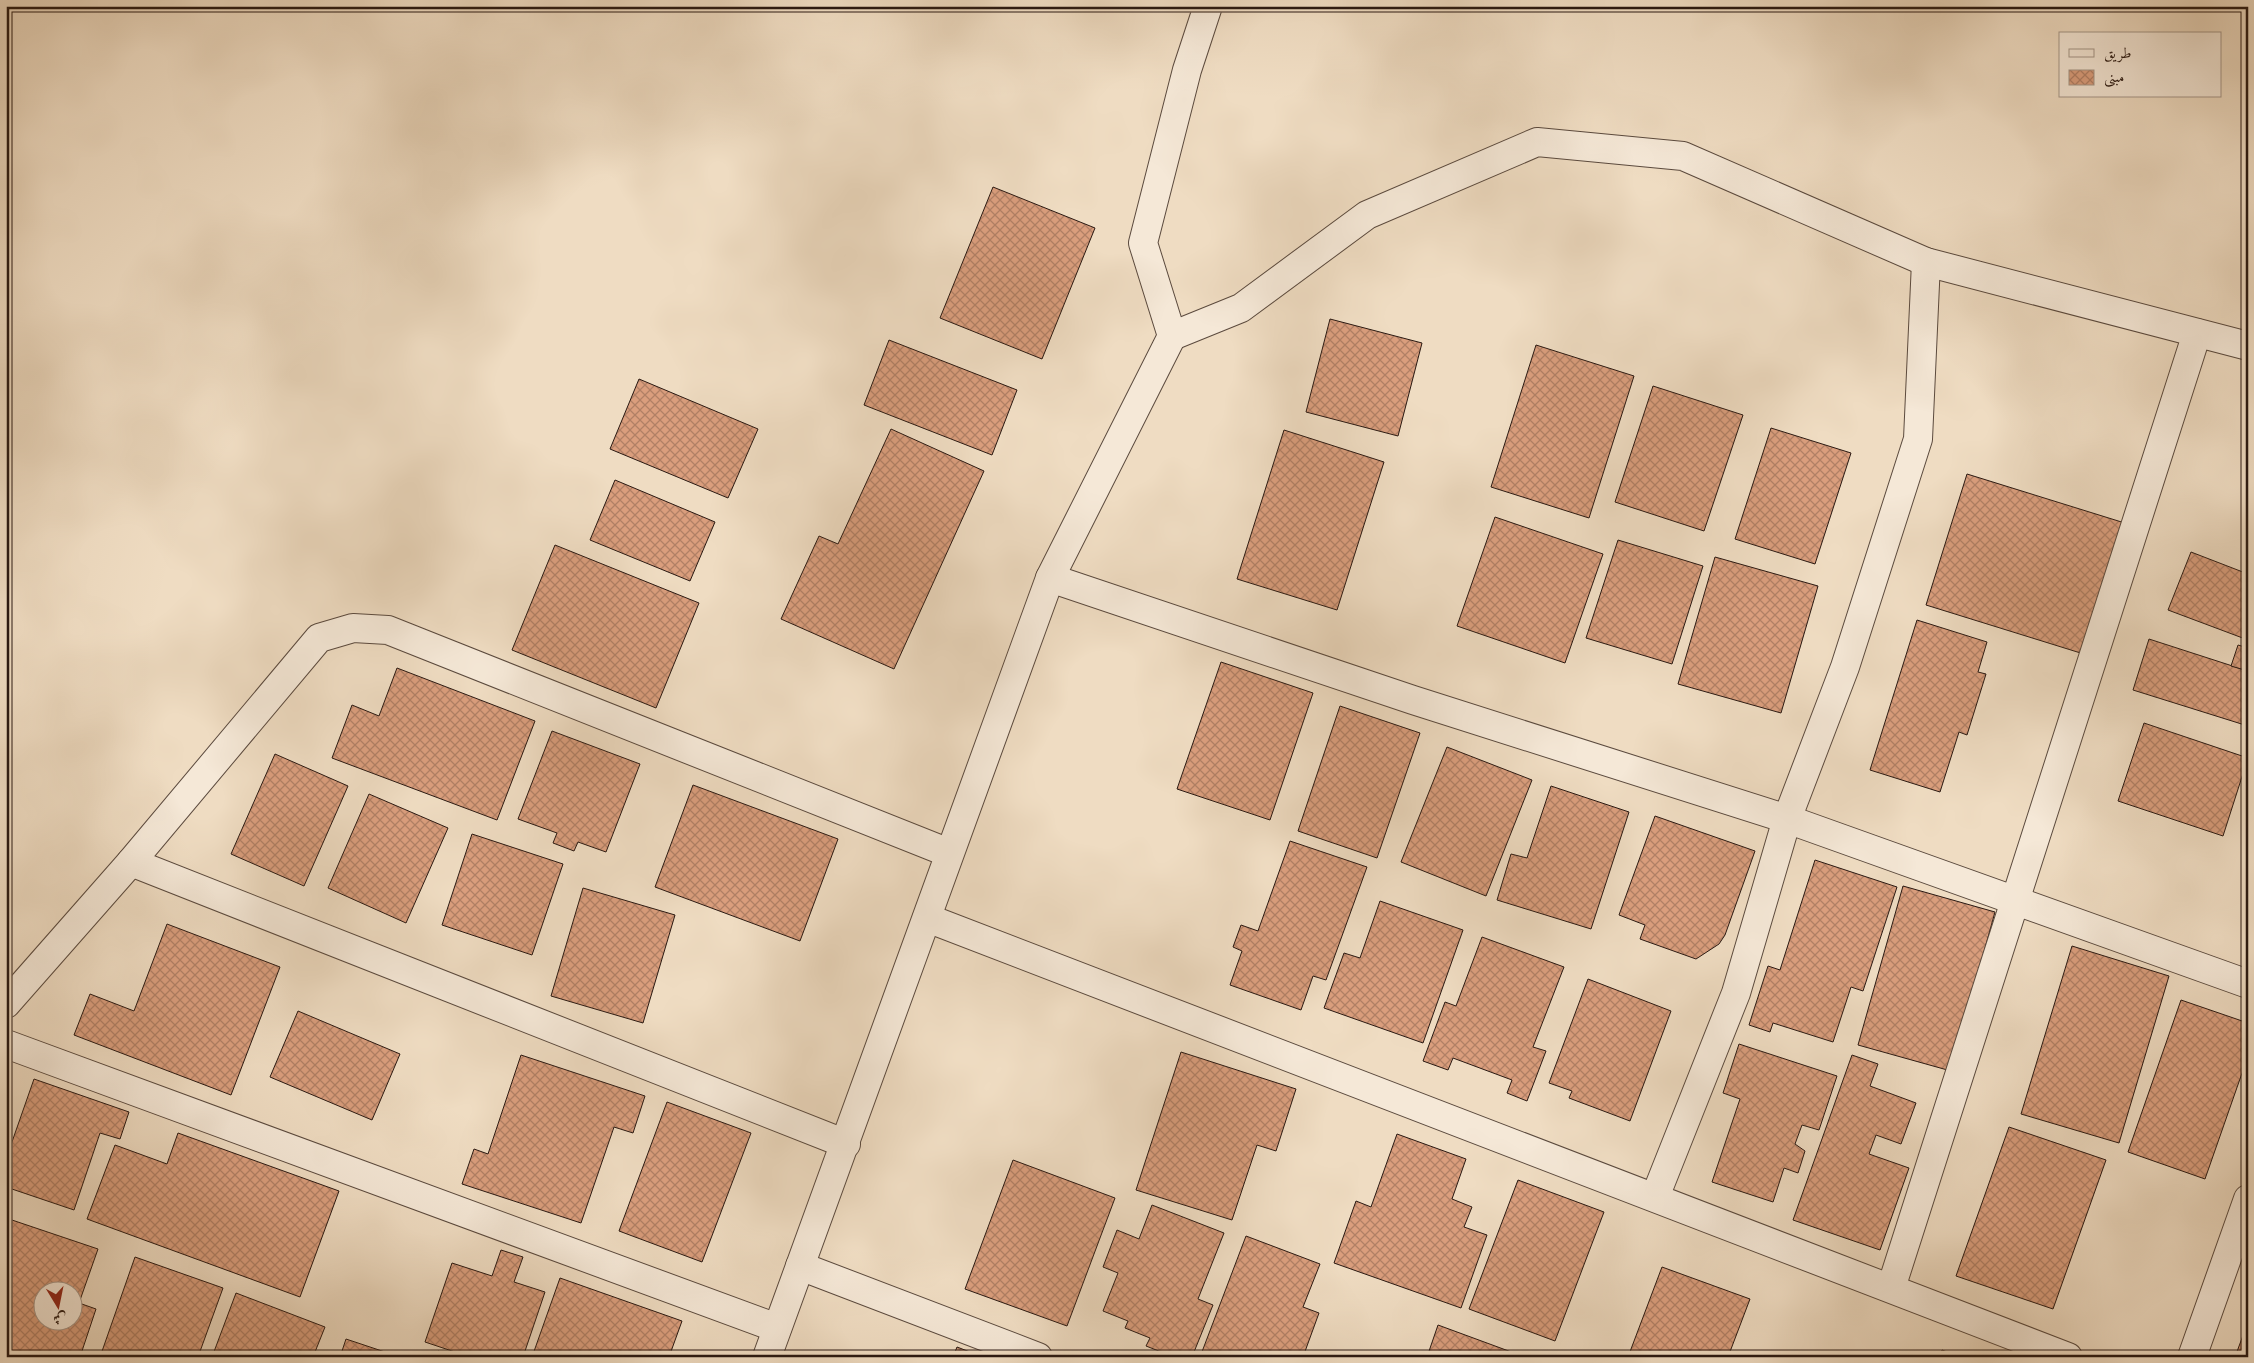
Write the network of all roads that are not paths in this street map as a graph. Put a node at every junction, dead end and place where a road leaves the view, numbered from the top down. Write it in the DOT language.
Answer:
graph roads {
  1 [pos="1208,6"];
  2 [pos="1926,262"];
  3 [pos="2197,333"];
  4 [pos="1172,336"];
  5 [pos="2248,346"];
  6 [pos="1050,578"];
  7 [pos="1787,819"];
  8 [pos="949,853"];
  9 [pos="131,862"];
  10 [pos="2015,901"];
  11 [pos="927,918"];
  12 [pos="2248,984"];
  13 [pos="6,1004"];
  14 [pos="6,1044"];
  15 [pos="846,1144"];
  16 [pos="1655,1197"];
  17 [pos="2248,1199"];
  18 [pos="800,1266"];
  19 [pos="1891,1288"];
  20 [pos="777,1328"];
  21 [pos="767,1357"];
  22 [pos="1038,1357"];
  23 [pos="2068,1357"];
  24 [pos="2192,1357"];
  1 -- 4 [label="street"];
  2 -- 3 [label="street"];
  2 -- 4 [label="street"];
  2 -- 7 [label="street"];
  3 -- 5 [label="street"];
  3 -- 10 [label="street"];
  4 -- 6 [label="street"];
  6 -- 7 [label="street"];
  6 -- 8 [label="street"];
  7 -- 10 [label="street"];
  7 -- 16 [label="street"];
  8 -- 9 [label="street"];
  8 -- 11 [label="street"];
  9 -- 13 [label="street"];
  9 -- 15 [label="street"];
  10 -- 12 [label="street"];
  10 -- 19 [label="street"];
  11 -- 15 [label="street"];
  11 -- 16 [label="street"];
  14 -- 20 [label="street"];
  15 -- 18 [label="street"];
  16 -- 19 [label="street"];
  17 -- 24 [label="street"];
  18 -- 20 [label="street"];
  18 -- 22 [label="street"];
  19 -- 23 [label="street"];
  20 -- 21 [label="street"];
}
